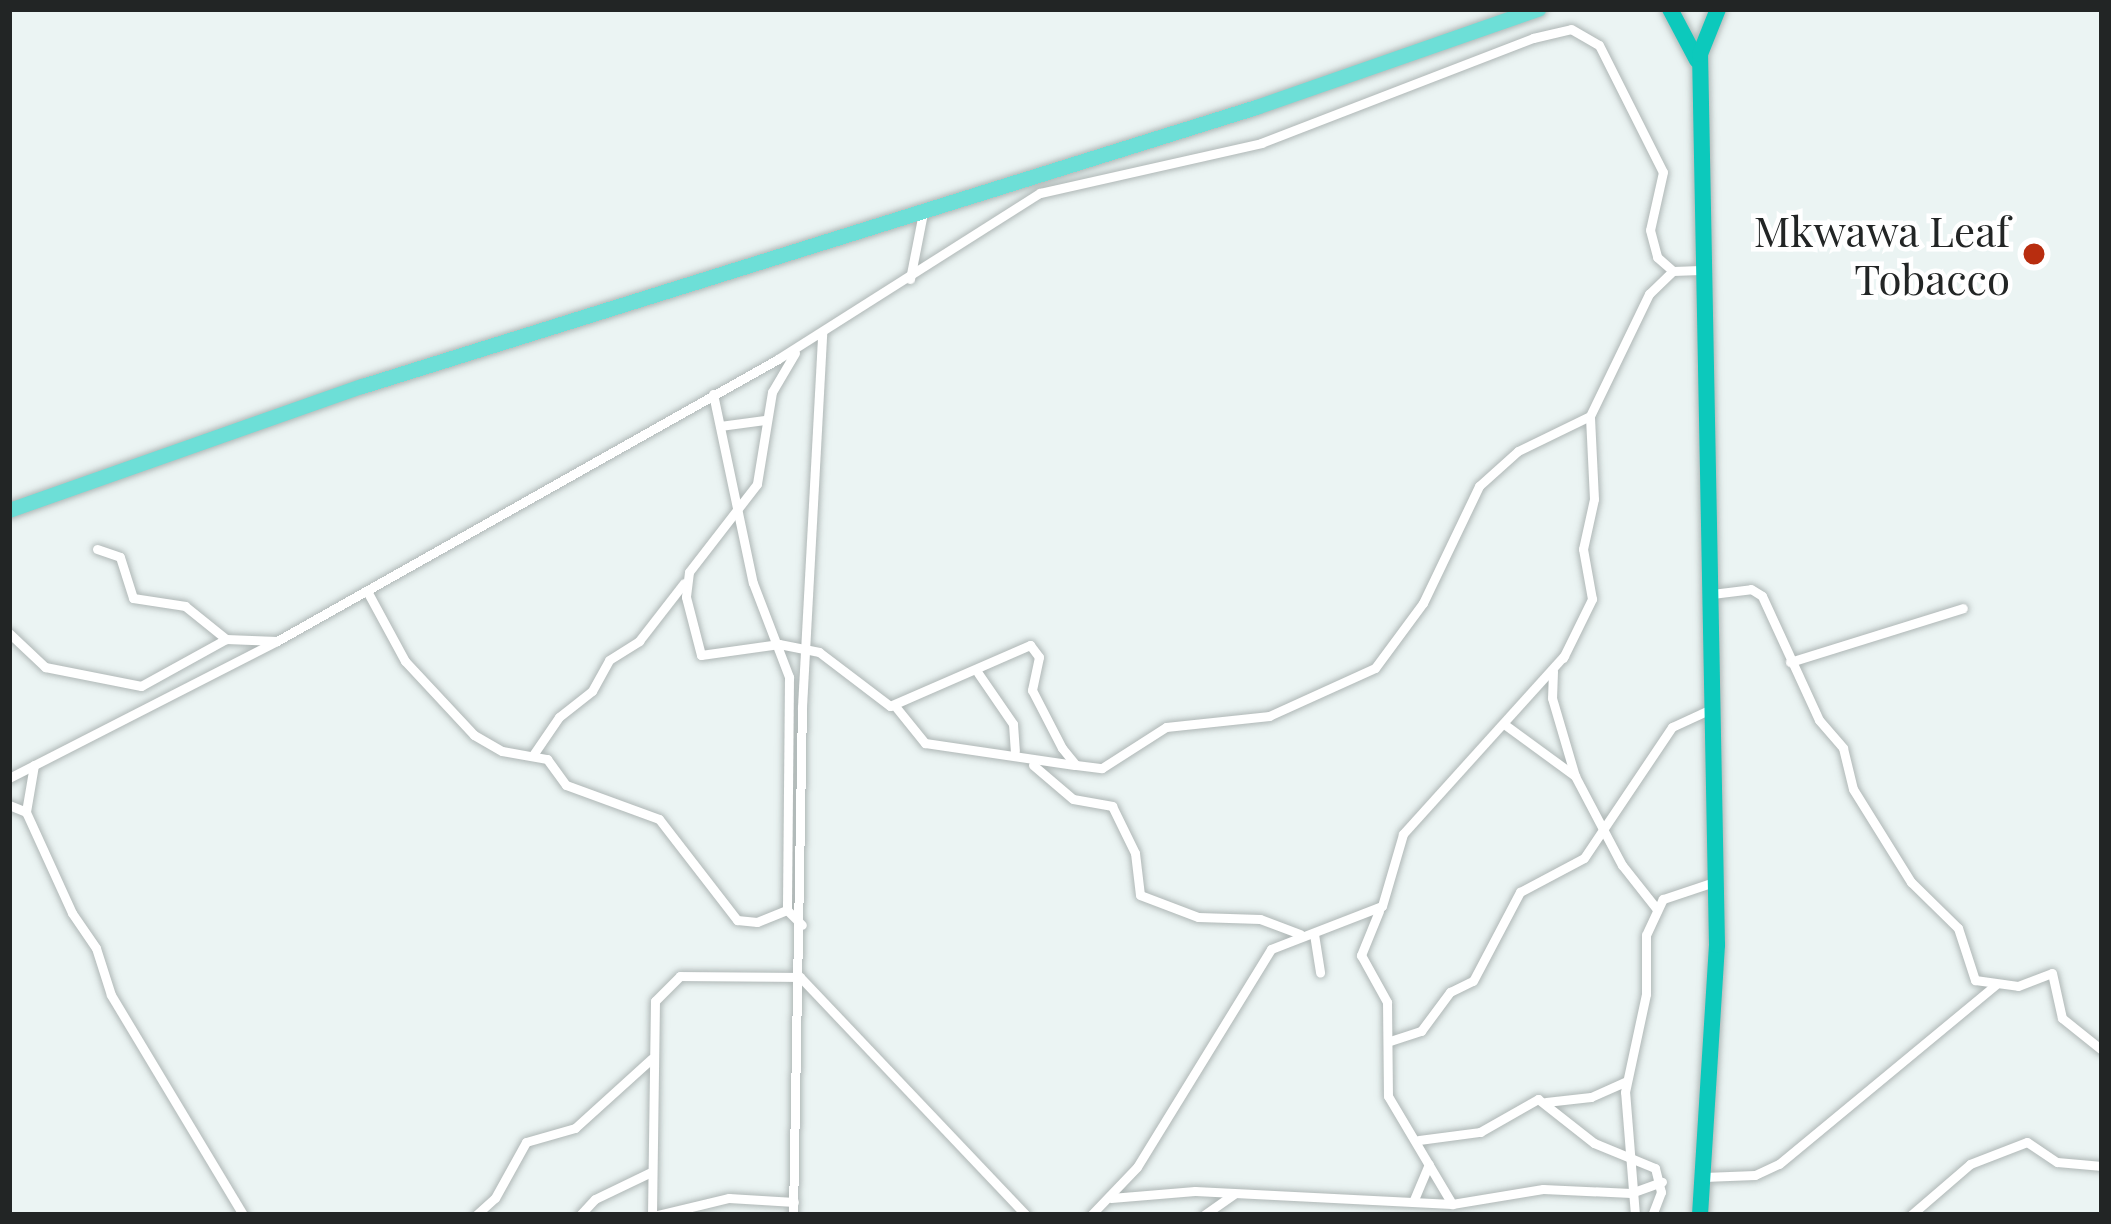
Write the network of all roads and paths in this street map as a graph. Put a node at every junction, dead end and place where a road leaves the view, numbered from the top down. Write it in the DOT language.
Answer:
graph roads {
  1 [pos="1538,9"];
  2 [pos="1670,9"];
  3 [pos="1718,9"];
  4 [pos="1700,72"];
  5 [pos="923,213"];
  6 [pos="1707,270"];
  7 [pos="1673,272"];
  8 [pos="910,279"];
  9 [pos="822,334"];
  10 [pos="803,345"];
  11 [pos="713,394"];
  12 [pos="1590,416"];
  13 [pos="765,421"];
  14 [pos="720,426"];
  15 [pos="9,510"];
  16 [pos="741,511"];
  17 [pos="97,549"];
  18 [pos="686,580"];
  19 [pos="367,592"];
  20 [pos="1712,594"];
  21 [pos="1963,608"];
  22 [pos="9,633"];
  23 [pos="226,640"];
  24 [pos="278,641"];
  25 [pos="779,644"];
  26 [pos="806,649"];
  27 [pos="1564,656"];
  28 [pos="1790,662"];
  29 [pos="978,674"];
  30 [pos="895,706"];
  31 [pos="1715,708"];
  32 [pos="1504,724"];
  33 [pos="1015,751"];
  34 [pos="533,755"];
  35 [pos="34,765"];
  36 [pos="1034,765"];
  37 [pos="1076,765"];
  38 [pos="1575,776"];
  39 [pos="9,778"];
  40 [pos="9,805"];
  41 [pos="26,812"];
  42 [pos="1601,828"];
  43 [pos="1717,882"];
  44 [pos="1382,906"];
  45 [pos="1656,908"];
  46 [pos="787,910"];
  47 [pos="802,925"];
  48 [pos="1300,934"];
  49 [pos="1314,934"];
  50 [pos="1320,973"];
  51 [pos="800,977"];
  52 [pos="1995,986"];
  53 [pos="1390,1041"];
  54 [pos="2102,1049"];
  55 [pos="651,1058"];
  56 [pos="1627,1081"];
  57 [pos="1544,1102"];
  58 [pos="1419,1140"];
  59 [pos="1436,1143"];
  60 [pos="1630,1154"];
  61 [pos="1429,1158"];
  62 [pos="2102,1166"];
  63 [pos="651,1172"];
  64 [pos="1704,1177"];
  65 [pos="1662,1182"];
  66 [pos="1631,1193"];
  67 [pos="1234,1194"];
  68 [pos="1112,1198"];
  69 [pos="1345,1200"];
  70 [pos="794,1202"];
  71 [pos="1413,1202"];
  72 [pos="1452,1204"];
  73 [pos="243,1215"];
  74 [pos="476,1215"];
  75 [pos="580,1215"];
  76 [pos="655,1215"];
  77 [pos="794,1215"];
  78 [pos="1026,1215"];
  79 [pos="1091,1215"];
  80 [pos="1204,1215"];
  81 [pos="1347,1215"];
  82 [pos="1635,1215"];
  83 [pos="1652,1215"];
  84 [pos="1700,1215"];
  85 [pos="1911,1215"];
  1 -- 5 [label="main road"];
  2 -- 4 [label="highway"];
  3 -- 4 [label="highway"];
  4 -- 6 [label="highway"];
  5 -- 8 [label="street"];
  5 -- 15 [label="main road"];
  6 -- 7 [label="street"];
  6 -- 20 [label="highway"];
  7 -- 8 [label="street"];
  7 -- 12 [label="street"];
  8 -- 9 [label="street"];
  9 -- 10 [label="street"];
  9 -- 26 [label="street"];
  10 -- 11 [label="street"];
  10 -- 13 [label="street"];
  11 -- 14 [label="street"];
  11 -- 19 [label="street"];
  12 -- 27 [label="street"];
  12 -- 37 [label="street"];
  13 -- 14 [label="street"];
  13 -- 16 [label="street"];
  14 -- 16 [label="street"];
  16 -- 18 [label="street"];
  16 -- 25 [label="street"];
  17 -- 23 [label="street"];
  18 -- 25 [label="street"];
  18 -- 34 [label="street"];
  19 -- 24 [label="street"];
  19 -- 34 [label="street"];
  20 -- 28 [label="street"];
  20 -- 31 [label="highway"];
  21 -- 28 [label="street"];
  22 -- 23 [label="street"];
  23 -- 24 [label="street"];
  24 -- 35 [label="street"];
  25 -- 26 [label="street"];
  25 -- 46 [label="street"];
  26 -- 30 [label="street"];
  26 -- 47 [label="street"];
  27 -- 32 [label="street"];
  27 -- 38 [label="street"];
  28 -- 52 [label="street"];
  29 -- 30 [label="street"];
  29 -- 33 [label="street"];
  29 -- 37 [label="street"];
  30 -- 33 [label="street"];
  31 -- 42 [label="street"];
  31 -- 43 [label="highway"];
  32 -- 38 [label="street"];
  32 -- 44 [label="street"];
  33 -- 36 [label="street"];
  34 -- 46 [label="street"];
  35 -- 39 [label="street"];
  35 -- 41 [label="street"];
  36 -- 37 [label="street"];
  36 -- 48 [label="street"];
  38 -- 42 [label="street"];
  40 -- 41 [label="street"];
  41 -- 73 [label="street"];
  42 -- 45 [label="street"];
  42 -- 53 [label="street"];
  43 -- 45 [label="street"];
  43 -- 64 [label="highway"];
  44 -- 49 [label="street"];
  44 -- 53 [label="street"];
  45 -- 56 [label="street"];
  46 -- 47 [label="street"];
  47 -- 51 [label="street"];
  48 -- 49 [label="street"];
  48 -- 68 [label="street"];
  49 -- 50 [label="street"];
  51 -- 55 [label="street"];
  51 -- 70 [label="street"];
  51 -- 78 [label="street"];
  52 -- 54 [label="street"];
  52 -- 64 [label="street"];
  53 -- 58 [label="street"];
  55 -- 63 [label="street"];
  55 -- 74 [label="street"];
  56 -- 57 [label="street"];
  56 -- 60 [label="street"];
  57 -- 59 [label="street"];
  57 -- 60 [label="street"];
  58 -- 59 [label="street"];
  58 -- 61 [label="street"];
  59 -- 61 [label="street"];
  60 -- 65 [label="street"];
  60 -- 66 [label="street"];
  61 -- 71 [label="street"];
  61 -- 72 [label="street"];
  62 -- 85 [label="street"];
  63 -- 75 [label="street"];
  63 -- 76 [label="street"];
  64 -- 84 [label="highway"];
  65 -- 66 [label="street"];
  65 -- 83 [label="street"];
  66 -- 72 [label="street"];
  66 -- 82 [label="street"];
  67 -- 68 [label="street"];
  67 -- 69 [label="street"];
  67 -- 80 [label="street"];
  68 -- 79 [label="street"];
  69 -- 71 [label="street"];
  69 -- 81 [label="street"];
  70 -- 76 [label="street"];
  70 -- 77 [label="street"];
  71 -- 72 [label="street"];
}
